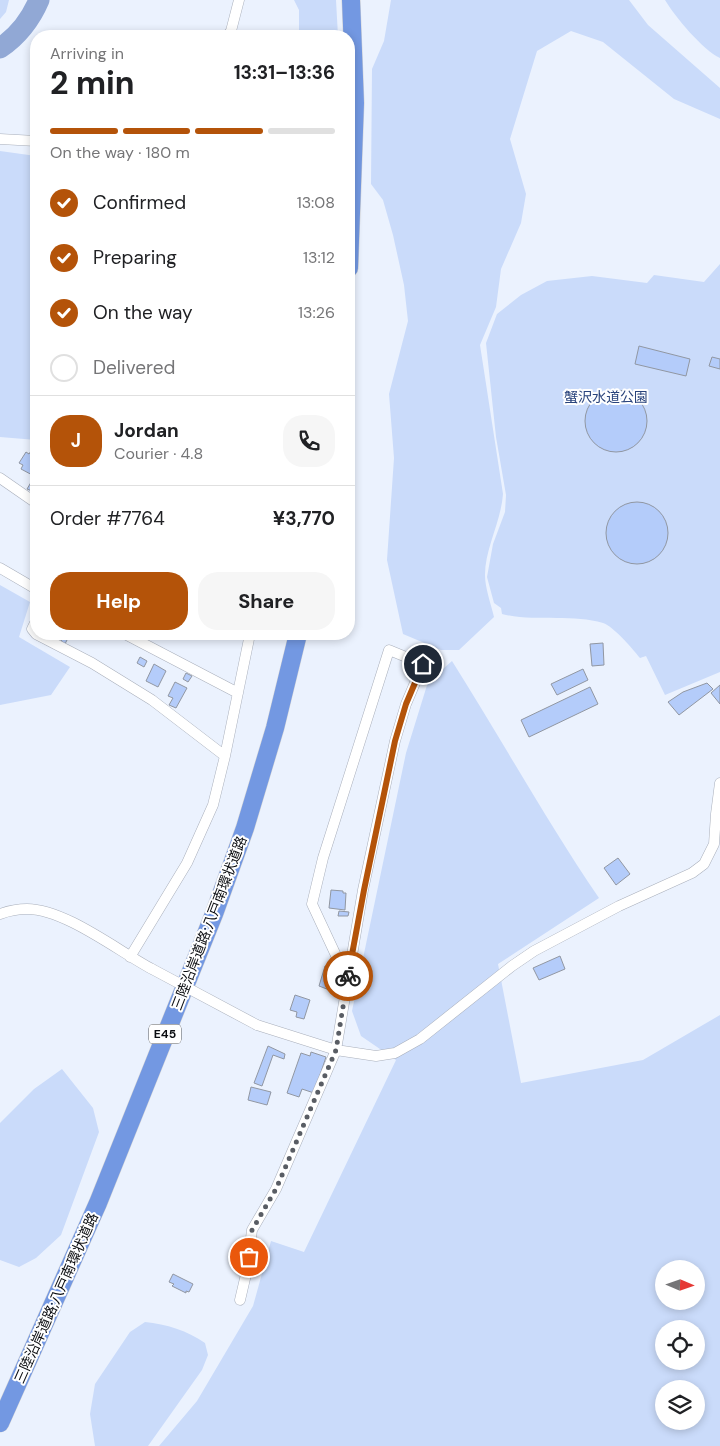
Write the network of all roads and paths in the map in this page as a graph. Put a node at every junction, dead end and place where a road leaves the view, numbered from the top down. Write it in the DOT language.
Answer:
graph roads {
  1 [pos="239,0"];
  2 [pos="351,0"];
  3 [pos="231,30"];
  4 [pos="352,30"];
  5 [pos="0,139"];
  6 [pos="30,141"];
  7 [pos="0,478"];
  8 [pos="30,499"];
  9 [pos="0,568"];
  10 [pos="30,586"];
  11 [pos="48,640"];
  12 [pos="136,640"];
  13 [pos="249,640"];
  14 [pos="297,640"];
  15 [pos="238,693"];
  16 [pos="225,756"];
  17 [pos="720,783"];
  18 [pos="0,914"];
  19 [pos="130,958"];
  20 [pos="347,979"];
  21 [pos="336,1050"];
  22 [pos="240,1300"];
  23 [pos="0,1424"];
  1 -- 3 [label="street"];
  2 -- 4 [label="highway"];
  5 -- 6 [label="street"];
  7 -- 8 [label="street"];
  9 -- 10 [label="street"];
  11 -- 16 [label="street"];
  12 -- 15 [label="street"];
  13 -- 15 [label="street"];
  14 -- 23 [label="highway, 三陸沿岸道路;八戸南環状道路 / E45"];
  15 -- 16 [label="street"];
  16 -- 19 [label="street"];
  17 -- 21 [label="street"];
  18 -- 19 [label="street"];
  19 -- 21 [label="street, bridge"];
  20 -- 20 [label="street"];
  20 -- 21 [label="street"];
  21 -- 22 [label="street"];
}
